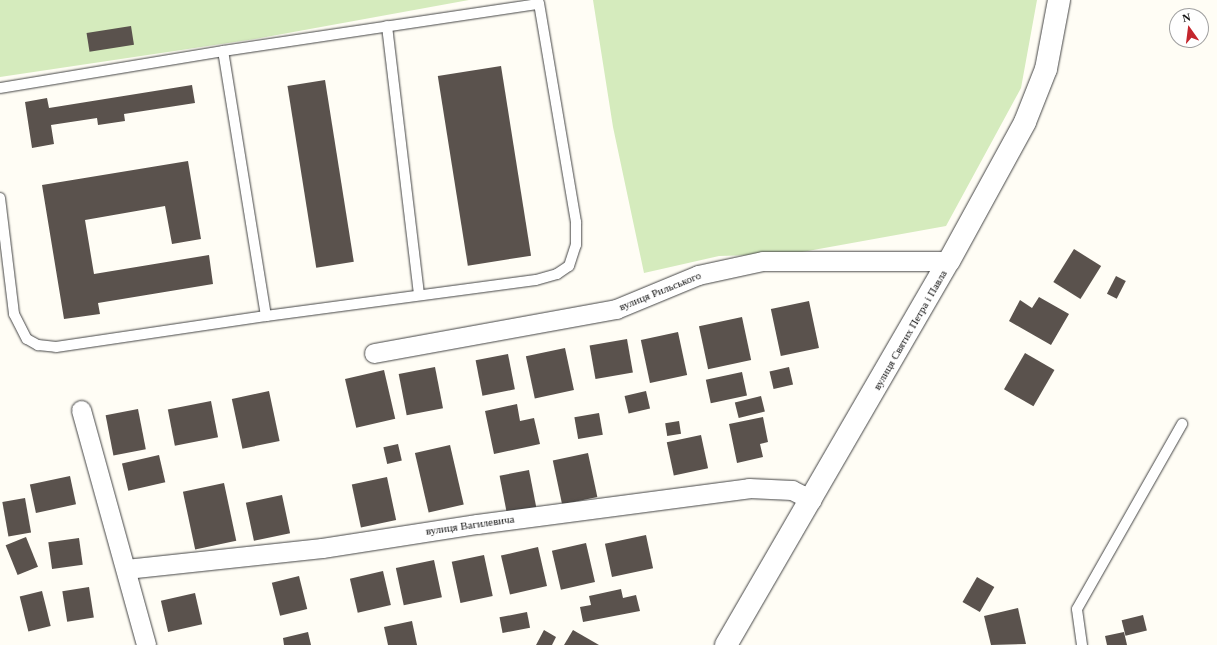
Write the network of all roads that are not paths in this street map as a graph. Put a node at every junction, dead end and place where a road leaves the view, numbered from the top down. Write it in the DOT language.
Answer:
graph roads {
  1 [pos="1059,0"];
  2 [pos="538,2"];
  3 [pos="387,26"];
  4 [pos="223,51"];
  5 [pos="0,88"];
  6 [pos="0,198"];
  7 [pos="949,261"];
  8 [pos="419,293"];
  9 [pos="266,316"];
  10 [pos="374,353"];
  11 [pos="81,410"];
  12 [pos="1182,424"];
  13 [pos="812,500"];
  14 [pos="126,569"];
  15 [pos="146,645"];
  16 [pos="726,645"];
  17 [pos="1082,645"];
  1 -- 7 [label="street, вулиця Святих Петра і Павла"];
  2 -- 3 [label="lane"];
  2 -- 8 [label="lane"];
  3 -- 4 [label="lane"];
  3 -- 8 [label="lane"];
  4 -- 5 [label="lane"];
  4 -- 9 [label="lane"];
  6 -- 9 [label="lane"];
  7 -- 10 [label="street, вулиця Рильського"];
  7 -- 13 [label="street, вулиця Святих Петра і Павла"];
  8 -- 9 [label="lane"];
  11 -- 14 [label="street"];
  12 -- 17 [label="lane"];
  13 -- 14 [label="street, вулиця Вагилевича"];
  13 -- 16 [label="street, вулиця Святих Петра і Павла"];
  14 -- 15 [label="street"];
}
